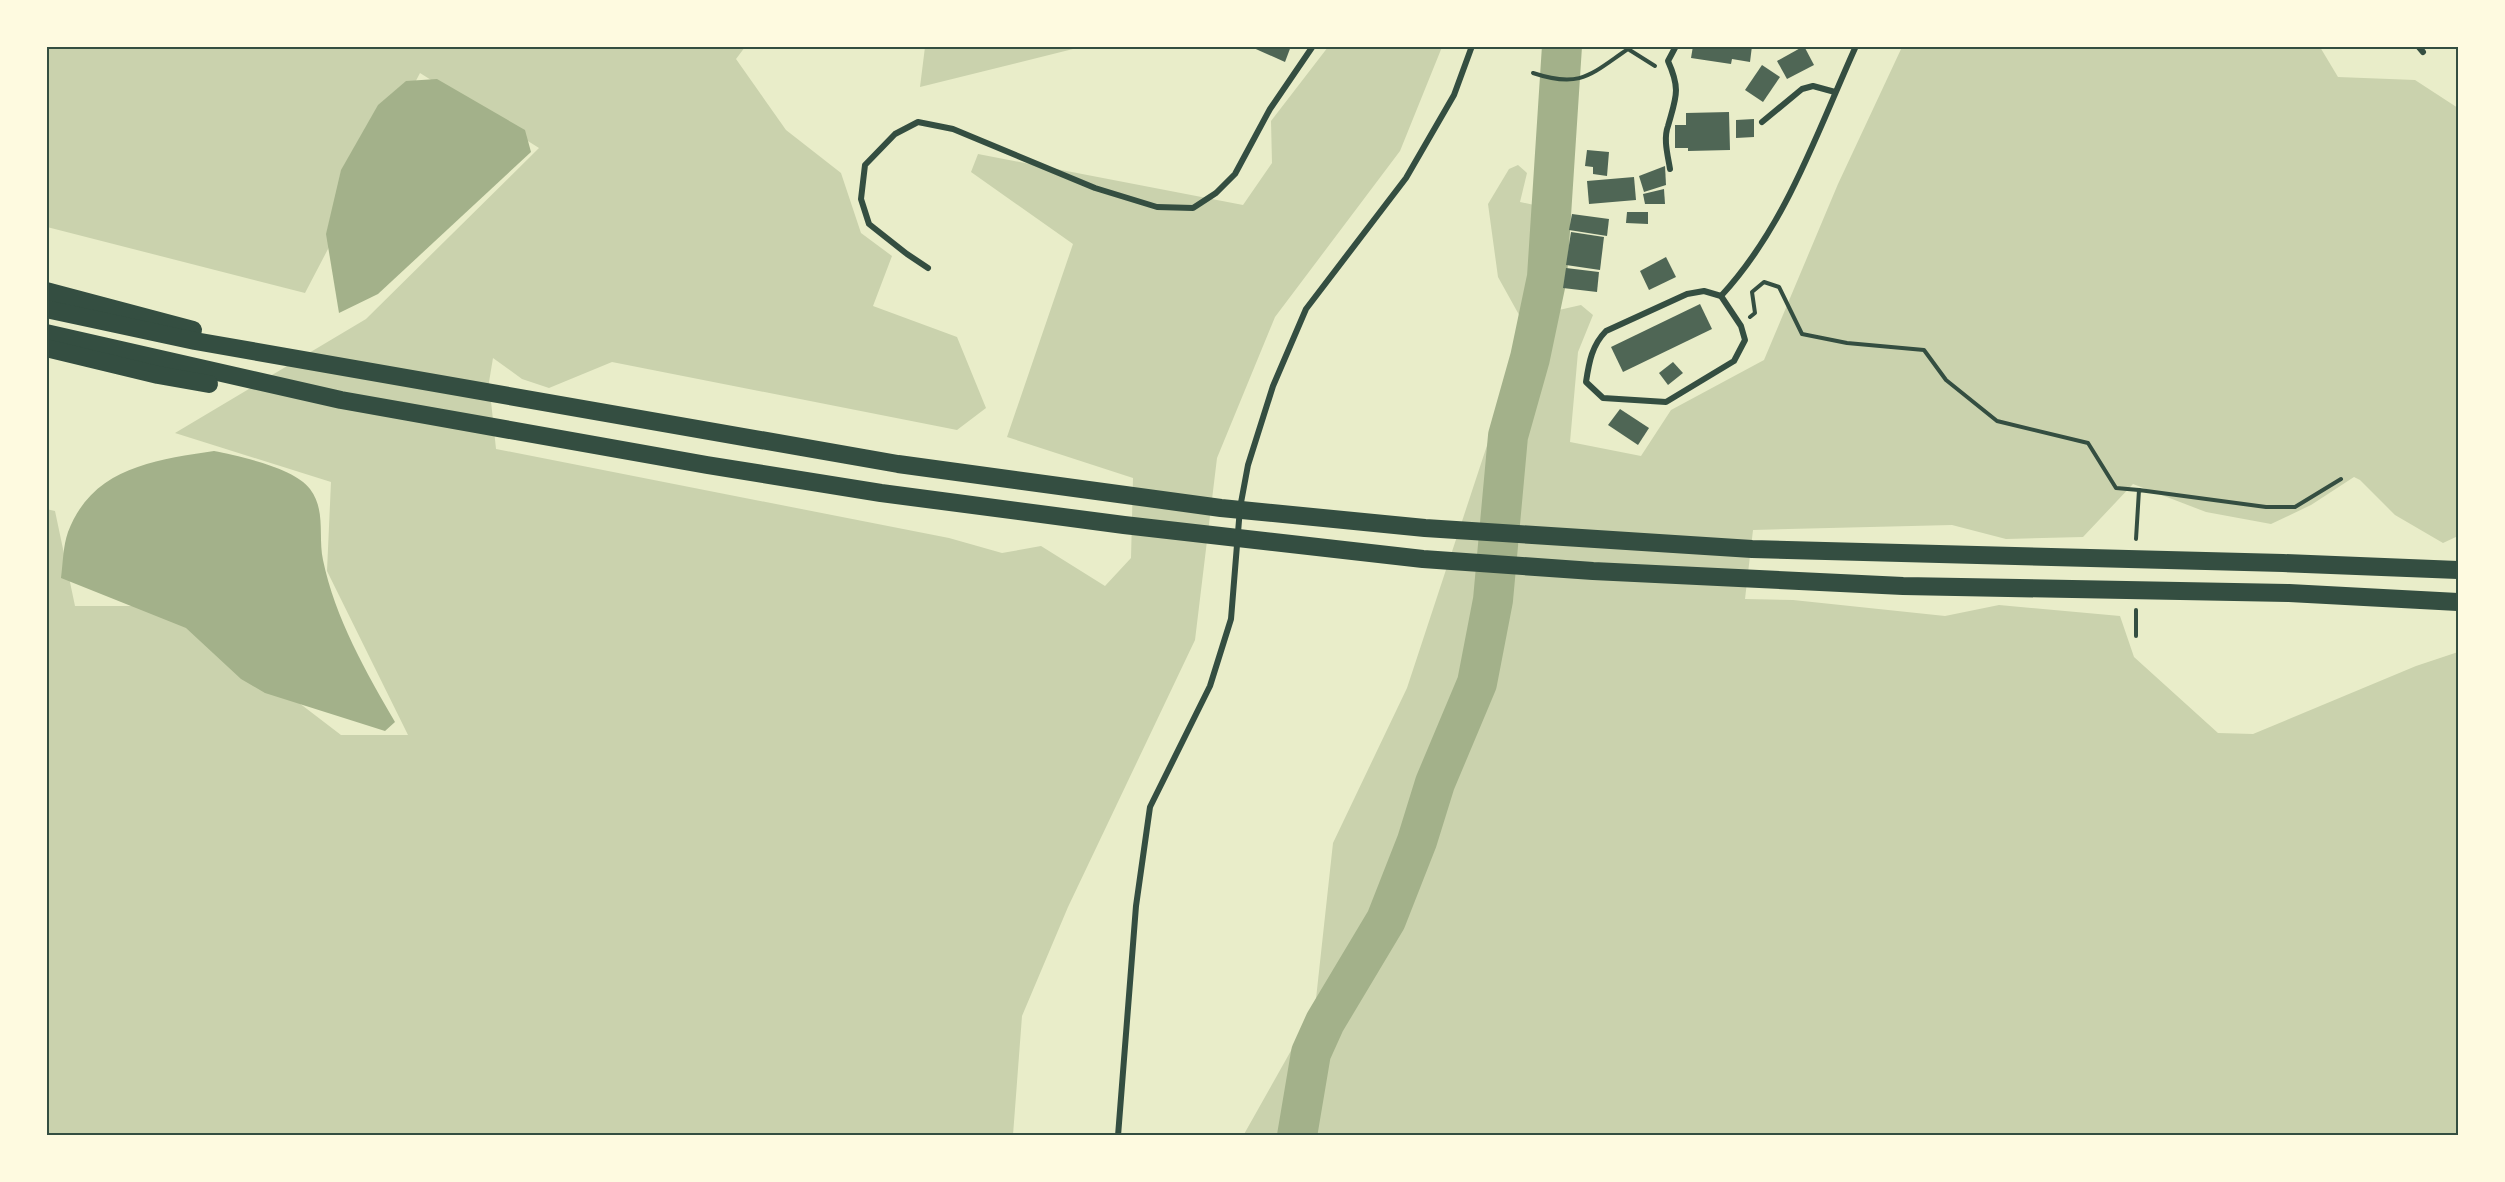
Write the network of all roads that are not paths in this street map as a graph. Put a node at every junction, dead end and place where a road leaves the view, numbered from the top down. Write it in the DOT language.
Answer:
graph roads {
  1 [pos="1313,46"];
  2 [pos="1472,46"];
  3 [pos="1676,46"];
  4 [pos="1856,46"];
  5 [pos="1835,92"];
  6 [pos="1762,122"];
  7 [pos="1670,169"];
  8 [pos="928,268"];
  9 [pos="46,291"];
  10 [pos="1721,296"];
  11 [pos="46,309"];
  12 [pos="46,333"];
  13 [pos="198,337"];
  14 [pos="46,348"];
  15 [pos="159,368"];
  16 [pos="2458,570"];
  17 [pos="2458,602"];
  18 [pos="1118,1136"];
  1 -- 8 [label="street"];
  2 -- 18 [label="street"];
  3 -- 7 [label="street"];
  4 -- 5 [label="street"];
  5 -- 6 [label="street"];
  5 -- 10 [label="street"];
  9 -- 13 [label="highway"];
  10 -- 10 [label="street"];
  11 -- 13 [label="highway"];
  12 -- 15 [label="highway"];
  13 -- 16 [label="highway"];
  14 -- 15 [label="highway"];
  15 -- 17 [label="highway"];
}
